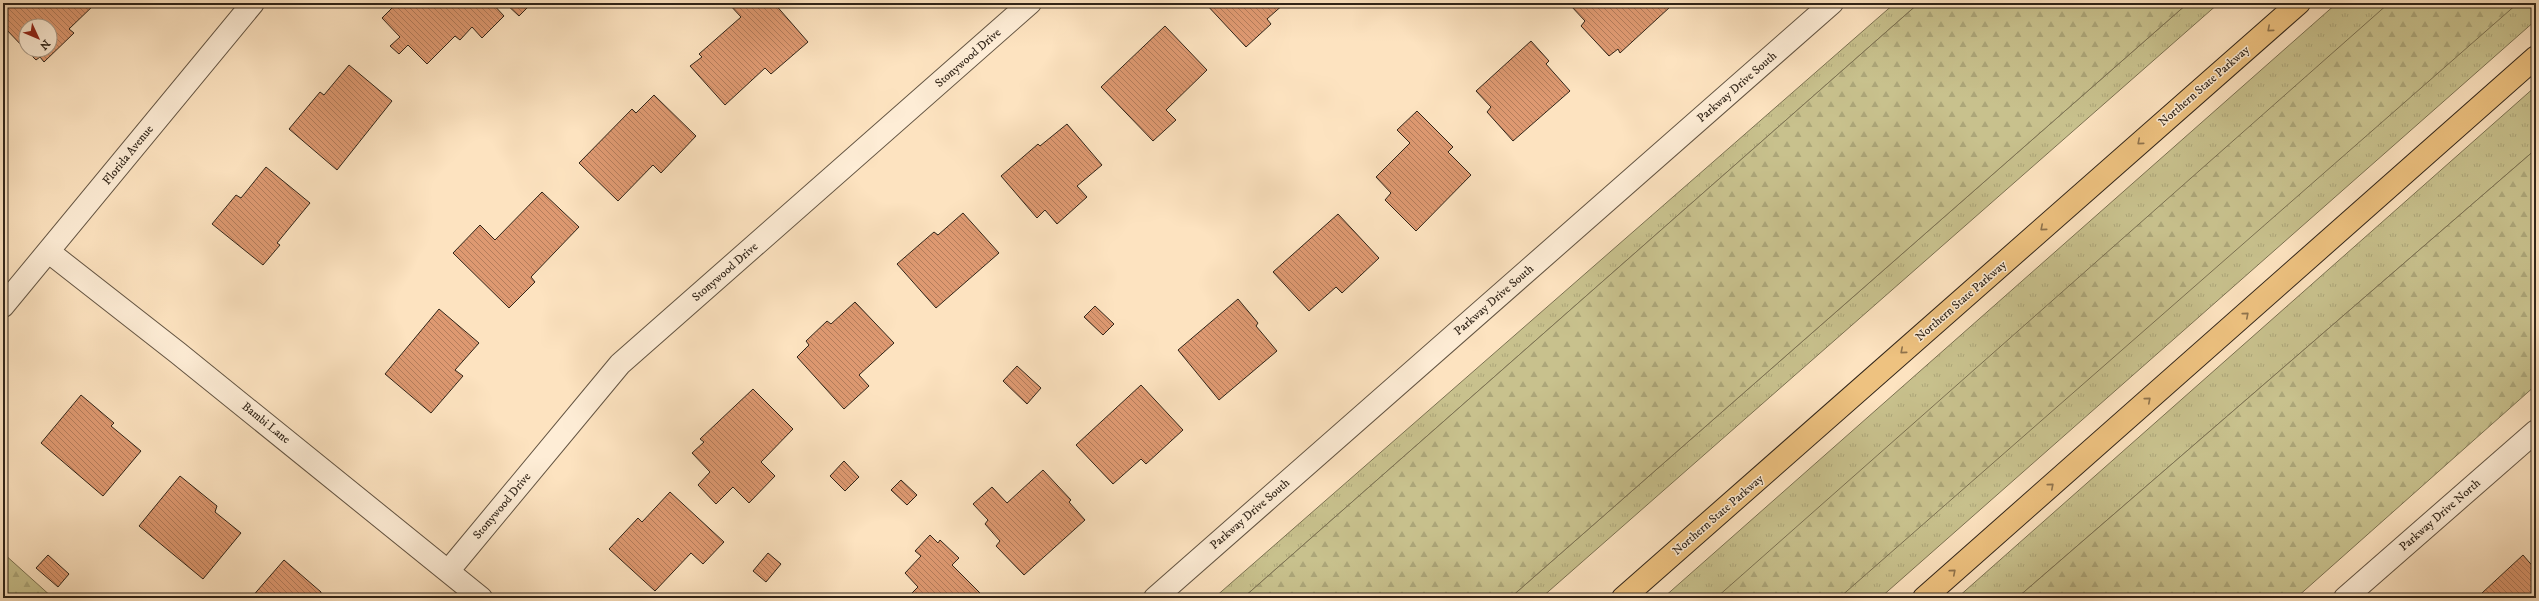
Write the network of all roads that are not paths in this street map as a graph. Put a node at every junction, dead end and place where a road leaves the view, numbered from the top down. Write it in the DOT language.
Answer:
graph roads {
  1 [pos="253,3"];
  2 [pos="1030,3"];
  3 [pos="1832,3"];
  4 [pos="2299,3"];
  5 [pos="2536,57"];
  6 [pos="49,252"];
  7 [pos="3,306"];
  8 [pos="2536,431"];
  9 [pos="1712,519"];
  10 [pos="449,570"];
  11 [pos="481,598"];
  12 [pos="1155,598"];
  13 [pos="1608,598"];
  14 [pos="1623,598"];
  15 [pos="1924,598"];
  16 [pos="2345,598"];
  1 -- 6 [label="street, Florida Avenue"];
  2 -- 10 [label="street, Stonywood Drive"];
  3 -- 12 [label="street, Parkway Drive South"];
  4 -- 9 [label="highway, Northern State Parkway, one-way"];
  15 -- 5 [label="highway, one-way"];
  6 -- 7 [label="street, Florida Avenue"];
  6 -- 10 [label="street, Bambi Lane"];
  8 -- 16 [label="street, Parkway Drive North"];
  9 -- 13 [label="highway"];
  9 -- 14 [label="highway, Northern State Parkway"];
  10 -- 11 [label="street, Bambi Lane"];
}
